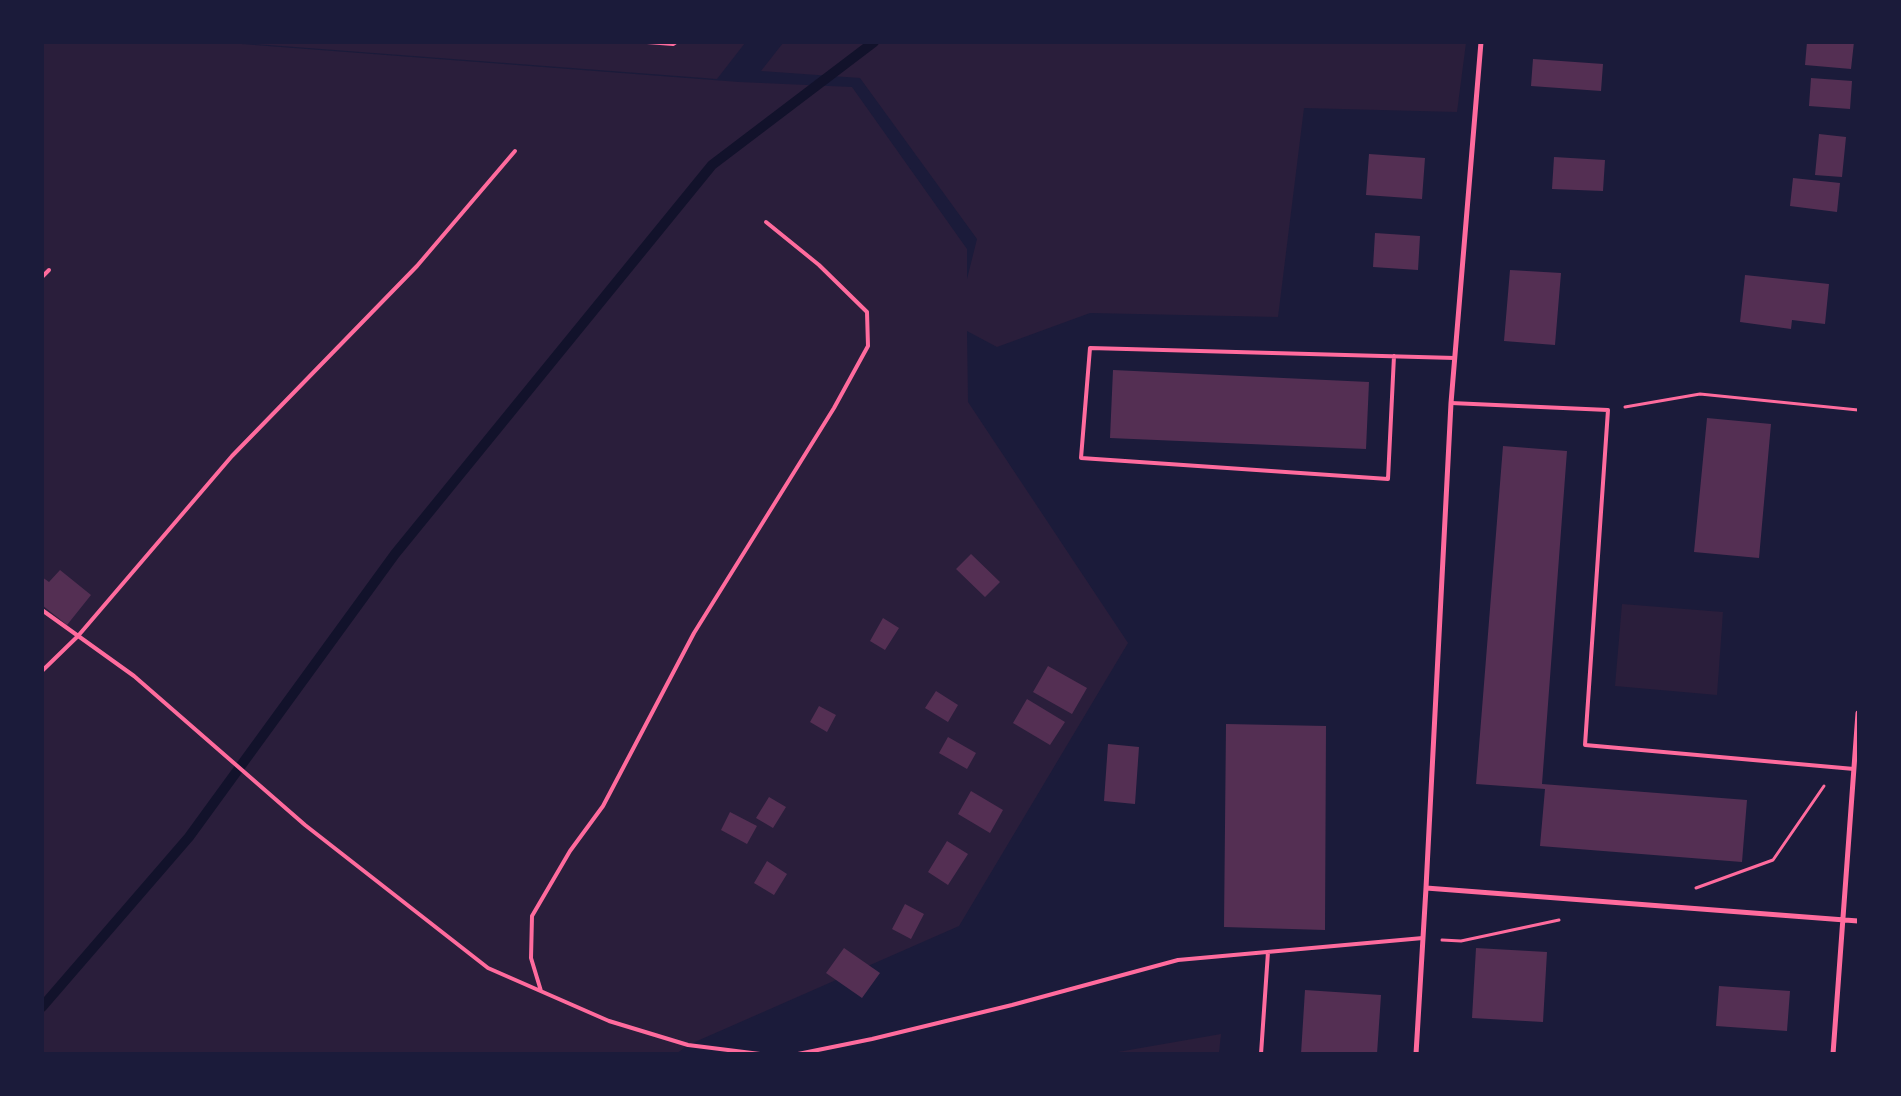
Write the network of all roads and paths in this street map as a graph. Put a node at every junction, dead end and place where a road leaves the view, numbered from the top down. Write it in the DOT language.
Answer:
graph roads {
  1 [pos="647,42"];
  2 [pos="676,42"];
  3 [pos="1481,42"];
  4 [pos="515,151"];
  5 [pos="766,222"];
  6 [pos="49,270"];
  7 [pos="42,277"];
  8 [pos="1394,356"];
  9 [pos="1455,358"];
  10 [pos="1451,403"];
  11 [pos="1608,410"];
  12 [pos="1858,410"];
  13 [pos="42,610"];
  14 [pos="78,636"];
  15 [pos="42,671"];
  16 [pos="1858,713"];
  17 [pos="1854,769"];
  18 [pos="1426,888"];
  19 [pos="1842,920"];
  20 [pos="1858,922"];
  21 [pos="1423,938"];
  22 [pos="1268,952"];
  23 [pos="541,991"];
  24 [pos="760,1054"];
  25 [pos="798,1054"];
  26 [pos="1261,1054"];
  27 [pos="1416,1054"];
  28 [pos="1833,1054"];
  1 -- 2 [label="lane"];
  3 -- 9 [label="street"];
  4 -- 14 [label="lane"];
  5 -- 23 [label="lane"];
  6 -- 7 [label="lane"];
  8 -- 8 [label="lane"];
  8 -- 9 [label="lane"];
  9 -- 10 [label="street"];
  10 -- 11 [label="lane"];
  10 -- 18 [label="street"];
  11 -- 12 [label="path"];
  11 -- 17 [label="lane"];
  13 -- 14 [label="lane"];
  14 -- 15 [label="lane"];
  14 -- 23 [label="lane"];
  16 -- 17 [label="street"];
  17 -- 19 [label="street"];
  18 -- 19 [label="street"];
  18 -- 21 [label="street"];
  19 -- 20 [label="street"];
  19 -- 28 [label="street"];
  21 -- 22 [label="lane"];
  21 -- 27 [label="street"];
  22 -- 25 [label="lane"];
  22 -- 26 [label="lane"];
  23 -- 24 [label="lane"];
}
